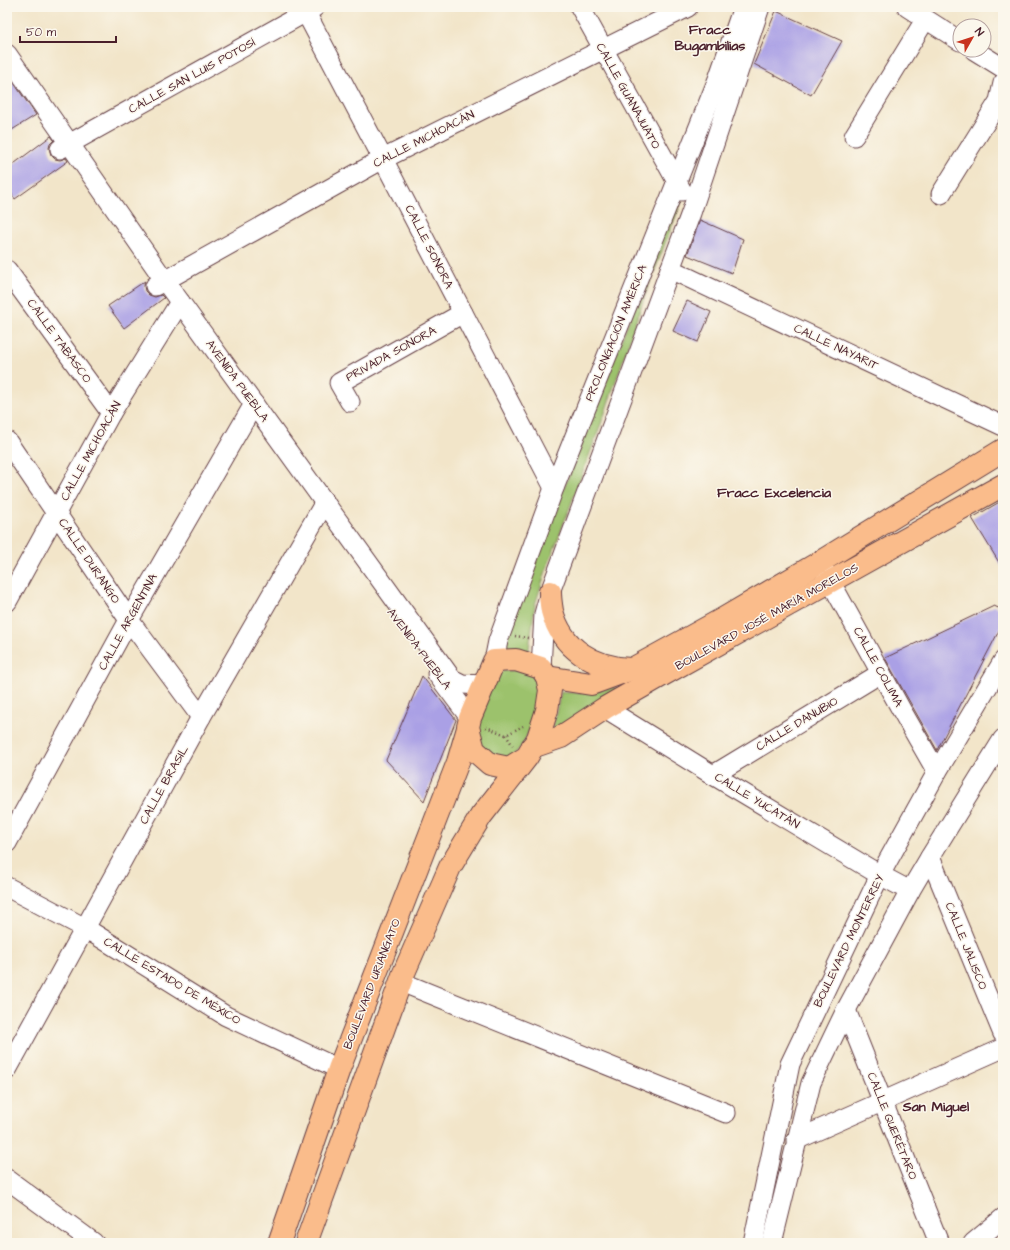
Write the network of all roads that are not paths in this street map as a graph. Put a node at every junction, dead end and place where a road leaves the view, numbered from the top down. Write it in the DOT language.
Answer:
graph roads {
  1 [pos="580,7"];
  2 [pos="688,7"];
  3 [pos="743,7"];
  4 [pos="760,7"];
  5 [pos="907,7"];
  6 [pos="308,9"];
  7 [pos="925,20"];
  8 [pos="952,36"];
  9 [pos="603,50"];
  10 [pos="7,54"];
  11 [pos="987,58"];
  12 [pos="1003,68"];
  13 [pos="7,72"];
  14 [pos="1003,83"];
  15 [pos="854,136"];
  16 [pos="65,147"];
  17 [pos="383,158"];
  18 [pos="677,184"];
  19 [pos="941,194"];
  20 [pos="691,213"];
  21 [pos="670,269"];
  22 [pos="7,270"];
  23 [pos="160,283"];
  24 [pos="177,308"];
  25 [pos="463,313"];
  26 [pos="350,402"];
  27 [pos="251,409"];
  28 [pos="111,413"];
  29 [pos="1003,426"];
  30 [pos="7,441"];
  31 [pos="1003,450"];
  32 [pos="1003,485"];
  33 [pos="554,488"];
  34 [pos="322,508"];
  35 [pos="57,513"];
  36 [pos="820,562"];
  37 [pos="831,581"];
  38 [pos="550,592"];
  39 [pos="7,602"];
  40 [pos="128,620"];
  41 [pos="494,661"];
  42 [pos="1003,661"];
  43 [pos="632,669"];
  44 [pos="544,672"];
  45 [pos="881,673"];
  46 [pos="997,679"];
  47 [pos="483,684"];
  48 [pos="605,708"];
  49 [pos="201,717"];
  50 [pos="469,722"];
  51 [pos="1003,739"];
  52 [pos="525,751"];
  53 [pos="937,772"];
  54 [pos="713,775"];
  55 [pos="7,843"];
  56 [pos="930,857"];
  57 [pos="880,875"];
  58 [pos="7,887"];
  59 [pos="910,891"];
  60 [pos="85,928"];
  61 [pos="401,982"];
  62 [pos="846,1010"];
  63 [pos="1003,1034"];
  64 [pos="1003,1048"];
  65 [pos="339,1069"];
  66 [pos="7,1070"];
  67 [pos="882,1102"];
  68 [pos="726,1113"];
  69 [pos="796,1140"];
  70 [pos="7,1179"];
  71 [pos="1003,1218"];
  72 [pos="94,1243"];
  73 [pos="279,1243"];
  74 [pos="306,1243"];
  75 [pos="753,1243"];
  76 [pos="772,1243"];
  77 [pos="939,1243"];
  78 [pos="973,1243"];
  1 -- 9 [label="street, CALLE GUANAJUATO"];
  2 -- 9 [label="street, CALLE MICHOACÁN"];
  3 -- 18 [label="street, PROLONGACIÓN AMÉRICA"];
  4 -- 20 [label="street"];
  5 -- 7 [label="street"];
  6 -- 16 [label="street, CALLE SAN LUIS POTOSÍ"];
  6 -- 17 [label="street, CALLE SONORA"];
  7 -- 8 [label="street"];
  7 -- 15 [label="street"];
  9 -- 17 [label="street, CALLE MICHOACÁN"];
  9 -- 18 [label="street, CALLE GUANAJUATO"];
  10 -- 16 [label="street, AVENIDA PUEBLA"];
  11 -- 12 [label="street"];
  13 -- 16 [label="street, AVENIDA PUEBLA"];
  14 -- 19 [label="street"];
  16 -- 23 [label="street, AVENIDA PUEBLA"];
  17 -- 23 [label="street, CALLE MICHOACÁN"];
  17 -- 25 [label="street, CALLE SONORA"];
  18 -- 20 [label="street, CALLE GUANAJUATO"];
  18 -- 33 [label="street, PROLONGACIÓN AMÉRICA"];
  20 -- 21 [label="street"];
  21 -- 29 [label="street, CALLE NAYARIT"];
  21 -- 38 [label="street"];
  22 -- 28 [label="street, CALLE TABASCO"];
  23 -- 24 [label="street, AVENIDA PUEBLA"];
  24 -- 27 [label="street, AVENIDA PUEBLA"];
  24 -- 28 [label="street, CALLE MICHOACÁN"];
  25 -- 26 [label="street, PRIVADA SONORA"];
  25 -- 33 [label="street, CALLE SONORA"];
  27 -- 34 [label="street, AVENIDA PUEBLA"];
  27 -- 40 [label="street, CALLE ARGENTINA"];
  28 -- 35 [label="street, CALLE MICHOACÁN"];
  30 -- 35 [label="street, CALLE DURANGO"];
  31 -- 36 [label="main road, BOULEVARD JOSÉ MARÍA MORELOS"];
  32 -- 37 [label="main road, BOULEVARD JOSÉ MARÍA MORELOS"];
  33 -- 41 [label="street, PROLONGACIÓN AMÉRICA"];
  34 -- 47 [label="street, AVENIDA PUEBLA"];
  34 -- 49 [label="street, CALLE BRASIL"];
  34 -- 50 [label="street, AVENIDA PUEBLA"];
  35 -- 39 [label="street, CALLE MICHOACÁN"];
  35 -- 40 [label="street, CALLE DURANGO"];
  36 -- 37 [label="street, CALLE COLIMA"];
  36 -- 43 [label="main road, BOULEVARD JOSÉ MARÍA MORELOS"];
  37 -- 45 [label="street, CALLE COLIMA"];
  37 -- 48 [label="main road, BOULEVARD JOSÉ MARÍA MORELOS"];
  38 -- 43 [label="main road"];
  38 -- 44 [label="street"];
  40 -- 49 [label="street, CALLE DURANGO"];
  40 -- 55 [label="street, CALLE ARGENTINA"];
  41 -- 44 [label="main road"];
  41 -- 47 [label="main road"];
  42 -- 46 [label="street, BOULEVARD MONTERREY"];
  43 -- 44 [label="main road, BOULEVARD JOSÉ MARÍA MORELOS"];
  44 -- 52 [label="main road"];
  45 -- 53 [label="street, CALLE COLIMA"];
  45 -- 54 [label="street, CALLE DANUBIO"];
  46 -- 53 [label="street, BOULEVARD MONTERREY"];
  47 -- 50 [label="main road"];
  48 -- 52 [label="main road, BOULEVARD JOSÉ MARÍA MORELOS"];
  48 -- 54 [label="street, CALLE YUCATÁN"];
  49 -- 60 [label="street, CALLE BRASIL"];
  50 -- 52 [label="main road, BOULEVARD JOSÉ MARÍA MORELOS"];
  50 -- 65 [label="main road, BOULEVARD URIANGATO"];
  51 -- 56 [label="street"];
  52 -- 61 [label="main road"];
  53 -- 57 [label="street, BOULEVARD MONTERREY"];
  54 -- 57 [label="street, CALLE YUCATÁN"];
  56 -- 59 [label="street"];
  56 -- 63 [label="street, CALLE JALISCO"];
  57 -- 59 [label="street, CALLE YUCATÁN"];
  57 -- 75 [label="street, BOULEVARD MONTERREY"];
  58 -- 60 [label="street, CALLE ESTADO DE MÉXICO"];
  59 -- 62 [label="street"];
  60 -- 65 [label="street, CALLE ESTADO DE MÉXICO"];
  60 -- 66 [label="street, CALLE BRASIL"];
  61 -- 68 [label="street"];
  61 -- 74 [label="main road"];
  62 -- 67 [label="street, CALLE QUERÉTARO"];
  62 -- 69 [label="street"];
  64 -- 67 [label="street"];
  65 -- 73 [label="main road, BOULEVARD URIANGATO"];
  67 -- 69 [label="street"];
  67 -- 77 [label="street, CALLE QUERÉTARO"];
  69 -- 76 [label="street"];
  70 -- 72 [label="street"];
  71 -- 78 [label="street"];
}
